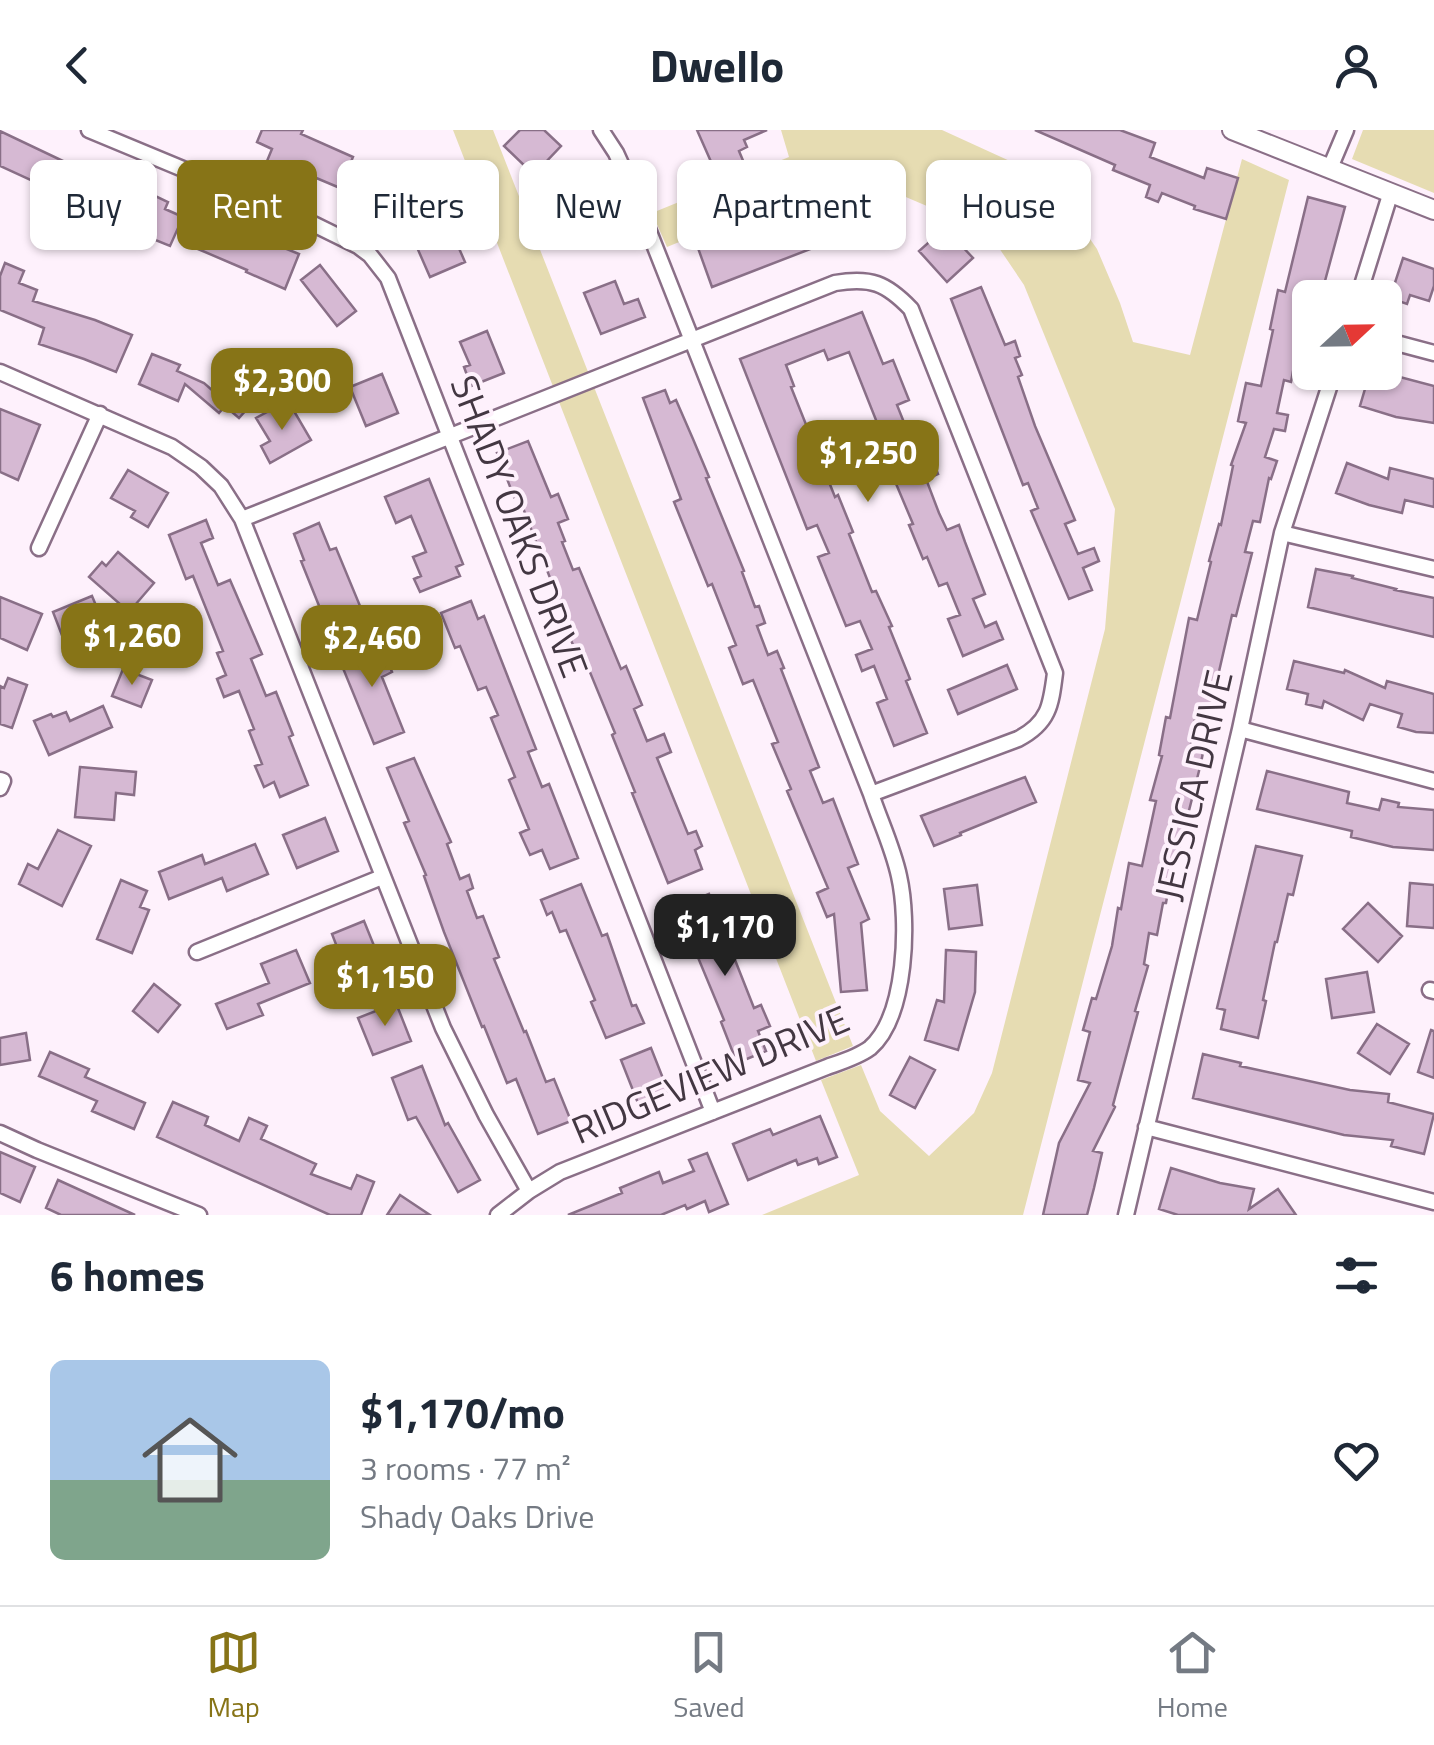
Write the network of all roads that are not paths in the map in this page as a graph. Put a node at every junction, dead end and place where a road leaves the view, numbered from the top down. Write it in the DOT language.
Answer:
graph roads {
  1 [pos="90,130"];
  2 [pos="601,130"];
  3 [pos="1232,130"];
  4 [pos="1346,130"];
  5 [pos="1330,168"];
  6 [pos="1390,194"];
  7 [pos="1434,210"];
  8 [pos="1364,280"];
  9 [pos="692,340"];
  10 [pos="1402,344"];
  11 [pos="1434,352"];
  12 [pos="0,372"];
  13 [pos="1328,390"];
  14 [pos="100,414"];
  15 [pos="450,436"];
  16 [pos="242,519"];
  17 [pos="1282,534"];
  18 [pos="39,548"];
  19 [pos="1434,569"];
  20 [pos="1240,730"];
  21 [pos="0,780"];
  22 [pos="1434,781"];
  23 [pos="0,788"];
  24 [pos="871,794"];
  25 [pos="382,876"];
  26 [pos="198,952"];
  27 [pos="713,1112"];
  28 [pos="1146,1128"];
  29 [pos="0,1133"];
  30 [pos="529,1191"];
  31 [pos="1434,1202"];
  32 [pos="199,1215"];
  33 [pos="498,1215"];
  34 [pos="1126,1215"];
  1 -- 15 [label="street, SHADY OAKS DRIVE"];
  2 -- 9 [label="street, RIDGEVIEW DRIVE"];
  3 -- 5 [label="street"];
  4 -- 5 [label="street"];
  5 -- 6 [label="street"];
  6 -- 7 [label="street"];
  6 -- 8 [label="street"];
  9 -- 15 [label="street"];
  9 -- 24 [label="street, RIDGEVIEW DRIVE"];
  9 -- 24 [label="street"];
  10 -- 11 [label="street"];
  12 -- 14 [label="street"];
  13 -- 17 [label="street, JESSICA DRIVE"];
  14 -- 16 [label="street"];
  14 -- 18 [label="street"];
  15 -- 16 [label="street"];
  15 -- 27 [label="street, SHADY OAKS DRIVE"];
  16 -- 25 [label="street"];
  17 -- 19 [label="street"];
  17 -- 20 [label="street, JESSICA DRIVE"];
  20 -- 22 [label="street"];
  20 -- 28 [label="street, JESSICA DRIVE"];
  21 -- 23 [label="street"];
  24 -- 27 [label="street, RIDGEVIEW DRIVE"];
  25 -- 26 [label="street"];
  25 -- 30 [label="street"];
  27 -- 30 [label="street, RIDGEVIEW DRIVE"];
  28 -- 31 [label="street"];
  28 -- 34 [label="street, JESSICA DRIVE"];
  29 -- 32 [label="street"];
  30 -- 33 [label="street, RIDGEVIEW DRIVE"];
}
